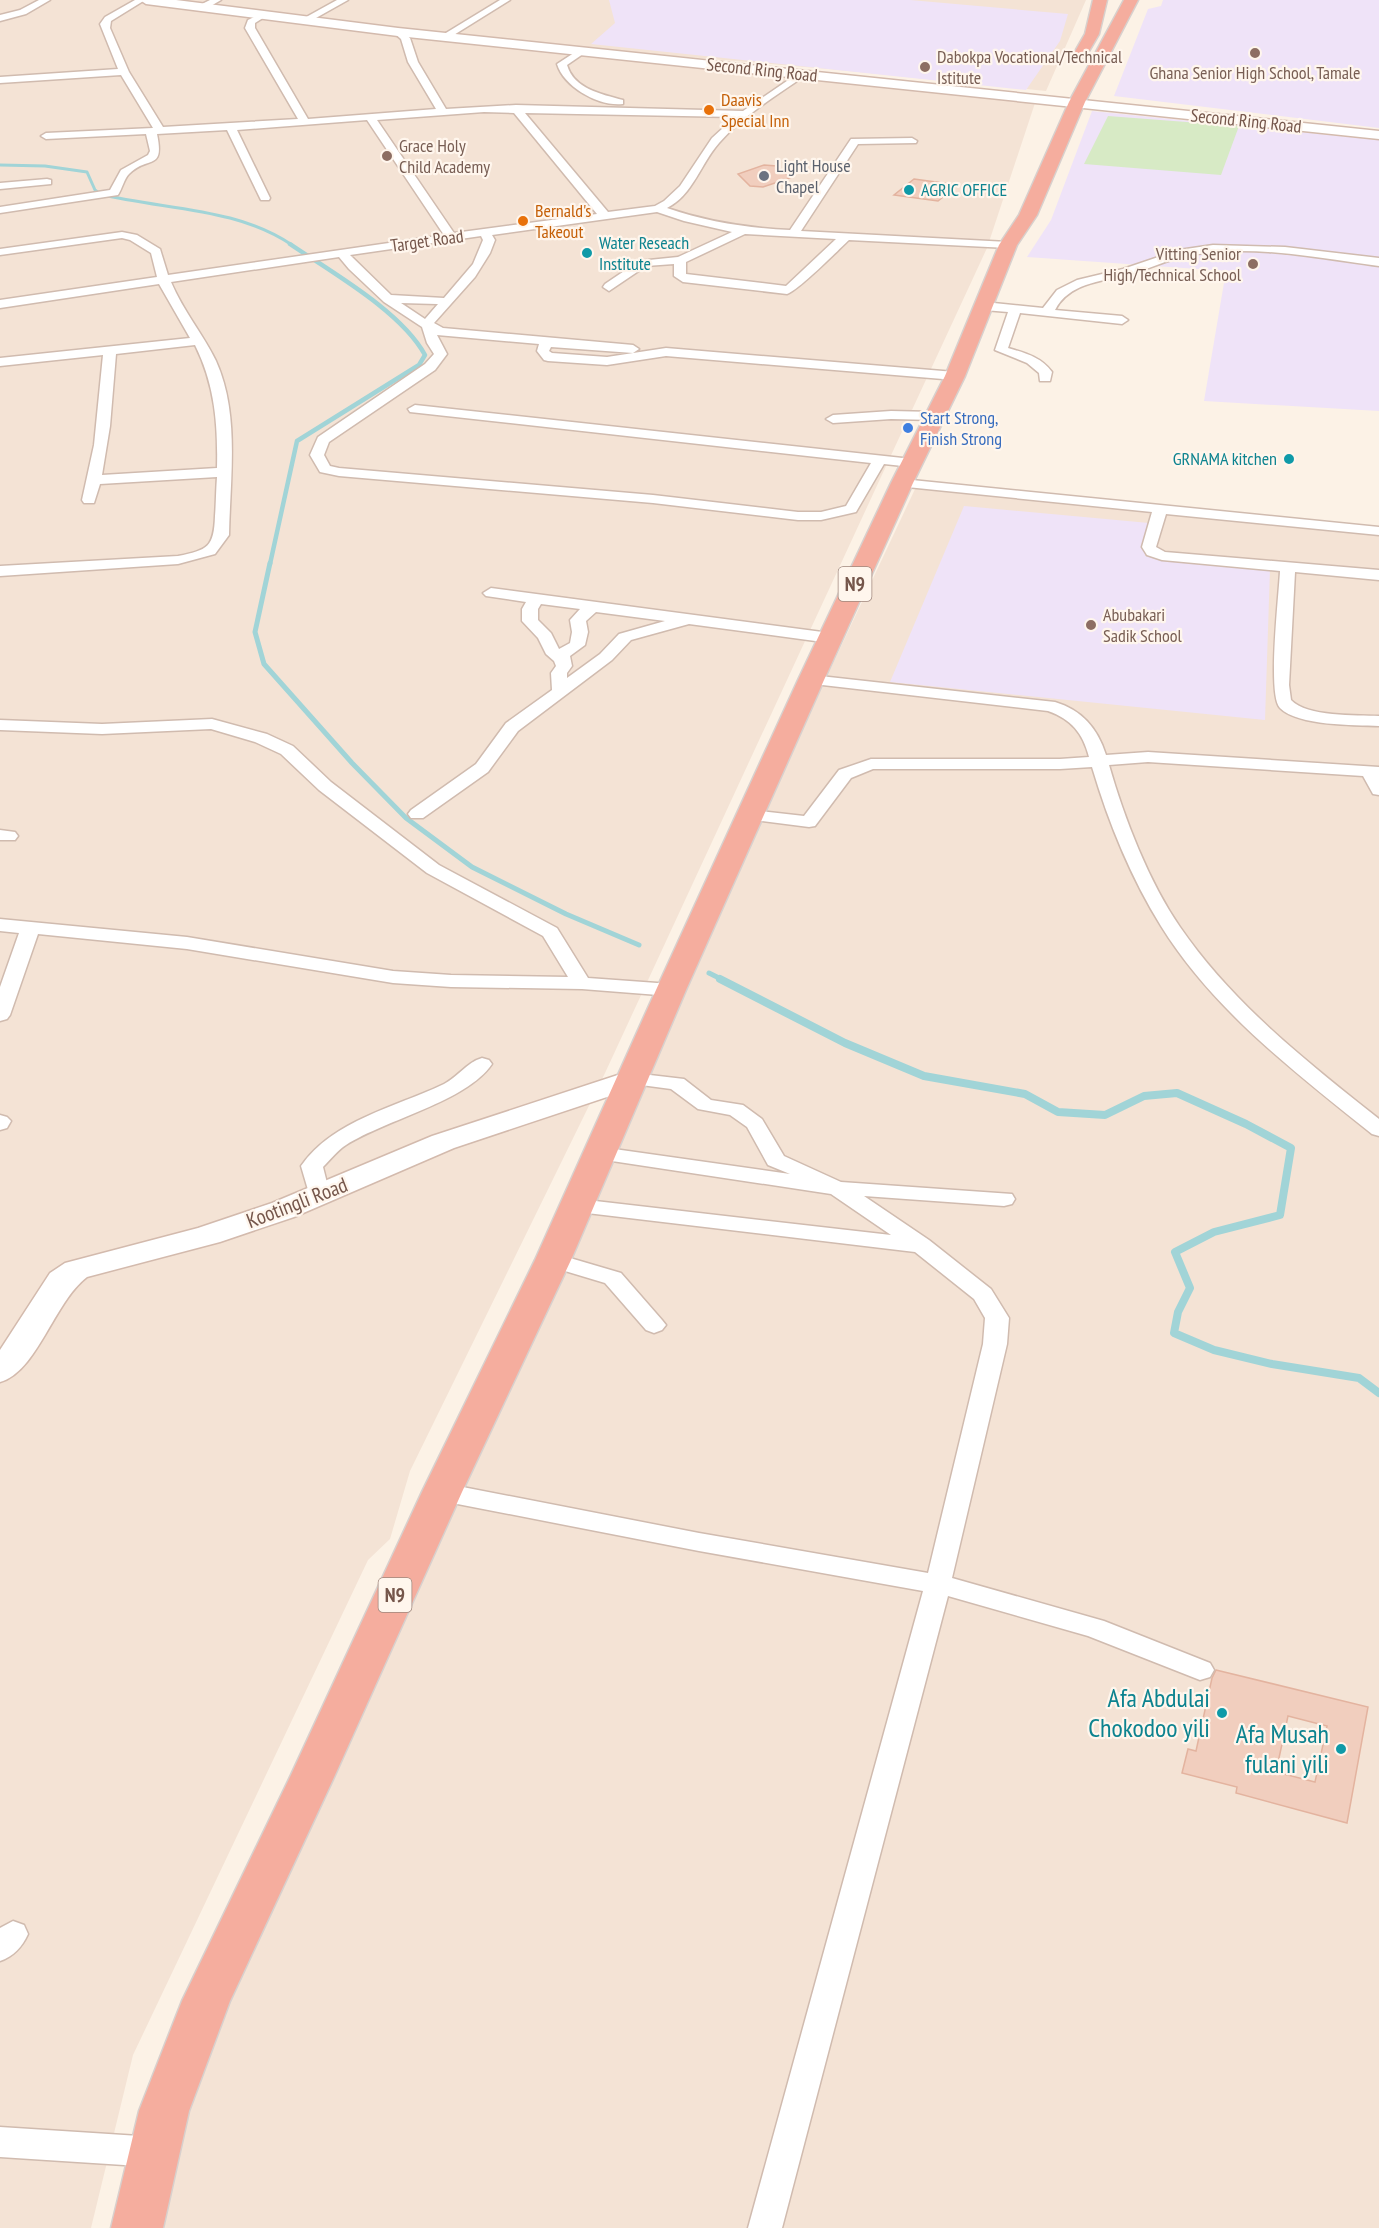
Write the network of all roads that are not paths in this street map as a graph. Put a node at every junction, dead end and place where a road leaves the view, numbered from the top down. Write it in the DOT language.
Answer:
graph roads {
  1 [pos="46,0"];
  2 [pos="141,0"];
  3 [pos="146,0"];
  4 [pos="217,0"];
  5 [pos="344,0"];
  6 [pos="506,0"];
  7 [pos="1101,0"];
  8 [pos="1131,0"];
  9 [pos="201,8"];
  10 [pos="262,16"];
  11 [pos="0,18"];
  12 [pos="304,21"];
  13 [pos="398,32"];
  14 [pos="446,36"];
  15 [pos="580,52"];
  16 [pos="1075,64"];
  17 [pos="124,72"];
  18 [pos="800,75"];
  19 [pos="0,80"];
  20 [pos="1077,102"];
  21 [pos="516,108"];
  22 [pos="441,111"];
  23 [pos="627,111"];
  24 [pos="747,114"];
  25 [pos="369,116"];
  26 [pos="304,121"];
  27 [pos="231,127"];
  28 [pos="155,131"];
  29 [pos="1379,135"];
  30 [pos="46,136"];
  31 [pos="912,141"];
  32 [pos="47,182"];
  33 [pos="0,186"];
  34 [pos="1019,195"];
  35 [pos="265,198"];
  36 [pos="658,209"];
  37 [pos="0,210"];
  38 [pos="605,216"];
  39 [pos="743,231"];
  40 [pos="485,232"];
  41 [pos="793,234"];
  42 [pos="451,237"];
  43 [pos="846,237"];
  44 [pos="1012,239"];
  45 [pos="0,252"];
  46 [pos="338,254"];
  47 [pos="680,260"];
  48 [pos="1379,262"];
  49 [pos="162,280"];
  50 [pos="609,287"];
  51 [pos="388,299"];
  52 [pos="447,303"];
  53 [pos="0,304"];
  54 [pos="984,306"];
  55 [pos="1014,309"];
  56 [pos="1048,311"];
  57 [pos="1122,320"];
  58 [pos="428,324"];
  59 [pos="437,337"];
  60 [pos="200,341"];
  61 [pos="110,350"];
  62 [pos="0,362"];
  63 [pos="955,376"];
  64 [pos="1045,378"];
  65 [pos="415,409"];
  66 [pos="934,416"];
  67 [pos="832,419"];
  68 [pos="879,461"];
  69 [pos="222,472"];
  70 [pos="907,473"];
  71 [pos="95,480"];
  72 [pos="89,500"];
  73 [pos="1160,509"];
  74 [pos="1379,531"];
  75 [pos="1288,568"];
  76 [pos="0,571"];
  77 [pos="1379,575"];
  78 [pos="491,593"];
  79 [pos="536,599"];
  80 [pos="593,606"];
  81 [pos="689,619"];
  82 [pos="830,638"];
  83 [pos="561,658"];
  84 [pos="811,680"];
  85 [pos="560,692"];
  86 [pos="1379,721"];
  87 [pos="0,725"];
  88 [pos="1098,762"];
  89 [pos="1374,771"];
  90 [pos="1379,790"];
  91 [pos="417,814"];
  92 [pos="752,815"];
  93 [pos="0,925"];
  94 [pos="30,929"];
  95 [pos="675,981"];
  96 [pos="582,983"];
  97 [pos="0,1015"];
  98 [pos="482,1064"];
  99 [pos="633,1080"];
  100 [pos="1379,1130"];
  101 [pos="600,1153"];
  102 [pos="837,1188"];
  103 [pos="320,1195"];
  104 [pos="1004,1199"];
  105 [pos="578,1206"];
  106 [pos="921,1245"];
  107 [pos="553,1260"];
  108 [pos="654,1325"];
  109 [pos="0,1371"];
  110 [pos="442,1492"];
  111 [pos="938,1584"];
  112 [pos="1200,1670"];
  113 [pos="0,2142"];
  114 [pos="155,2152"];
  115 [pos="137,2228"];
  116 [pos="765,2228"];
  1 -- 11 [label="street"];
  2 -- 17 [label="street"];
  3 -- 9 [label="main road, Second Ring Road"];
  4 -- 9 [label="street"];
  5 -- 12 [label="street"];
  6 -- 14 [label="street"];
  7 -- 16 [label="highway"];
  8 -- 20 [label="highway, N9"];
  9 -- 10 [label="main road, Second Ring Road"];
  10 -- 12 [label="main road, Second Ring Road"];
  10 -- 26 [label="street"];
  12 -- 13 [label="main road, Second Ring Road"];
  13 -- 14 [label="main road, Second Ring Road"];
  13 -- 22 [label="street"];
  14 -- 15 [label="main road, Second Ring Road"];
  15 -- 18 [label="main road, Second Ring Road"];
  15 -- 23 [label="street"];
  17 -- 19 [label="street"];
  17 -- 28 [label="street"];
  18 -- 20 [label="main road, Second Ring Road"];
  18 -- 24 [label="street"];
  20 -- 29 [label="main road, Second Ring Road"];
  20 -- 44 [label="highway, N9"];
  21 -- 22 [label="street"];
  21 -- 23 [label="street"];
  21 -- 38 [label="street"];
  22 -- 25 [label="street"];
  23 -- 24 [label="street"];
  24 -- 36 [label="street"];
  25 -- 26 [label="street"];
  25 -- 42 [label="street"];
  26 -- 27 [label="street"];
  27 -- 28 [label="street"];
  27 -- 35 [label="street"];
  28 -- 30 [label="street"];
  28 -- 37 [label="street"];
  31 -- 41 [label="street"];
  32 -- 33 [label="street"];
  34 -- 44 [label="highway, N9"];
  36 -- 38 [label="street, Target Road"];
  36 -- 39 [label="street"];
  38 -- 40 [label="street, Target Road"];
  39 -- 41 [label="street"];
  39 -- 47 [label="street"];
  40 -- 42 [label="street, Target Road"];
  40 -- 52 [label="street"];
  41 -- 43 [label="street"];
  42 -- 46 [label="street, Target Road"];
  43 -- 44 [label="street"];
  43 -- 47 [label="street"];
  44 -- 54 [label="highway, N9"];
  45 -- 49 [label="street"];
  46 -- 49 [label="street, Target Road"];
  46 -- 51 [label="street"];
  47 -- 50 [label="street"];
  48 -- 56 [label="street"];
  49 -- 53 [label="street, Target Road"];
  49 -- 60 [label="street"];
  51 -- 52 [label="street"];
  51 -- 58 [label="street"];
  52 -- 58 [label="street"];
  54 -- 55 [label="street"];
  54 -- 63 [label="highway, N9"];
  55 -- 56 [label="street"];
  55 -- 64 [label="street"];
  56 -- 57 [label="street"];
  58 -- 59 [label="street"];
  59 -- 63 [label="street"];
  59 -- 68 [label="street"];
  60 -- 61 [label="street"];
  60 -- 69 [label="street"];
  61 -- 62 [label="street"];
  61 -- 71 [label="street"];
  63 -- 66 [label="highway, N9"];
  65 -- 68 [label="street"];
  66 -- 67 [label="street"];
  66 -- 70 [label="highway, N9"];
  68 -- 70 [label="street"];
  69 -- 71 [label="street"];
  69 -- 76 [label="street"];
  70 -- 73 [label="street"];
  70 -- 82 [label="highway, N9"];
  71 -- 72 [label="street"];
  73 -- 74 [label="street"];
  73 -- 75 [label="street"];
  75 -- 77 [label="street"];
  75 -- 86 [label="street"];
  78 -- 79 [label="street"];
  79 -- 80 [label="street"];
  79 -- 83 [label="street"];
  80 -- 81 [label="street"];
  80 -- 83 [label="street"];
  81 -- 82 [label="street"];
  81 -- 85 [label="street"];
  82 -- 84 [label="highway, N9"];
  83 -- 85 [label="street"];
  84 -- 88 [label="street"];
  84 -- 92 [label="highway, N9"];
  85 -- 91 [label="street"];
  87 -- 96 [label="street"];
  88 -- 89 [label="street"];
  88 -- 92 [label="street"];
  88 -- 100 [label="street"];
  89 -- 90 [label="street"];
  92 -- 95 [label="highway, N9"];
  93 -- 94 [label="street"];
  94 -- 96 [label="street"];
  94 -- 97 [label="street"];
  95 -- 96 [label="street"];
  95 -- 99 [label="highway, N9"];
  98 -- 103 [label="street"];
  99 -- 101 [label="highway, N9"];
  99 -- 102 [label="street"];
  99 -- 103 [label="main road, Kootingli Road"];
  101 -- 102 [label="street"];
  101 -- 105 [label="highway, N9"];
  102 -- 104 [label="street"];
  102 -- 106 [label="street"];
  103 -- 109 [label="main road, Kootingli Road"];
  105 -- 106 [label="street"];
  105 -- 107 [label="highway, N9"];
  106 -- 111 [label="street"];
  107 -- 108 [label="street"];
  107 -- 110 [label="highway, N9"];
  110 -- 111 [label="street"];
  110 -- 114 [label="highway, N9"];
  111 -- 112 [label="street"];
  111 -- 116 [label="street"];
  113 -- 114 [label="street"];
  114 -- 115 [label="highway, N9"];
}
